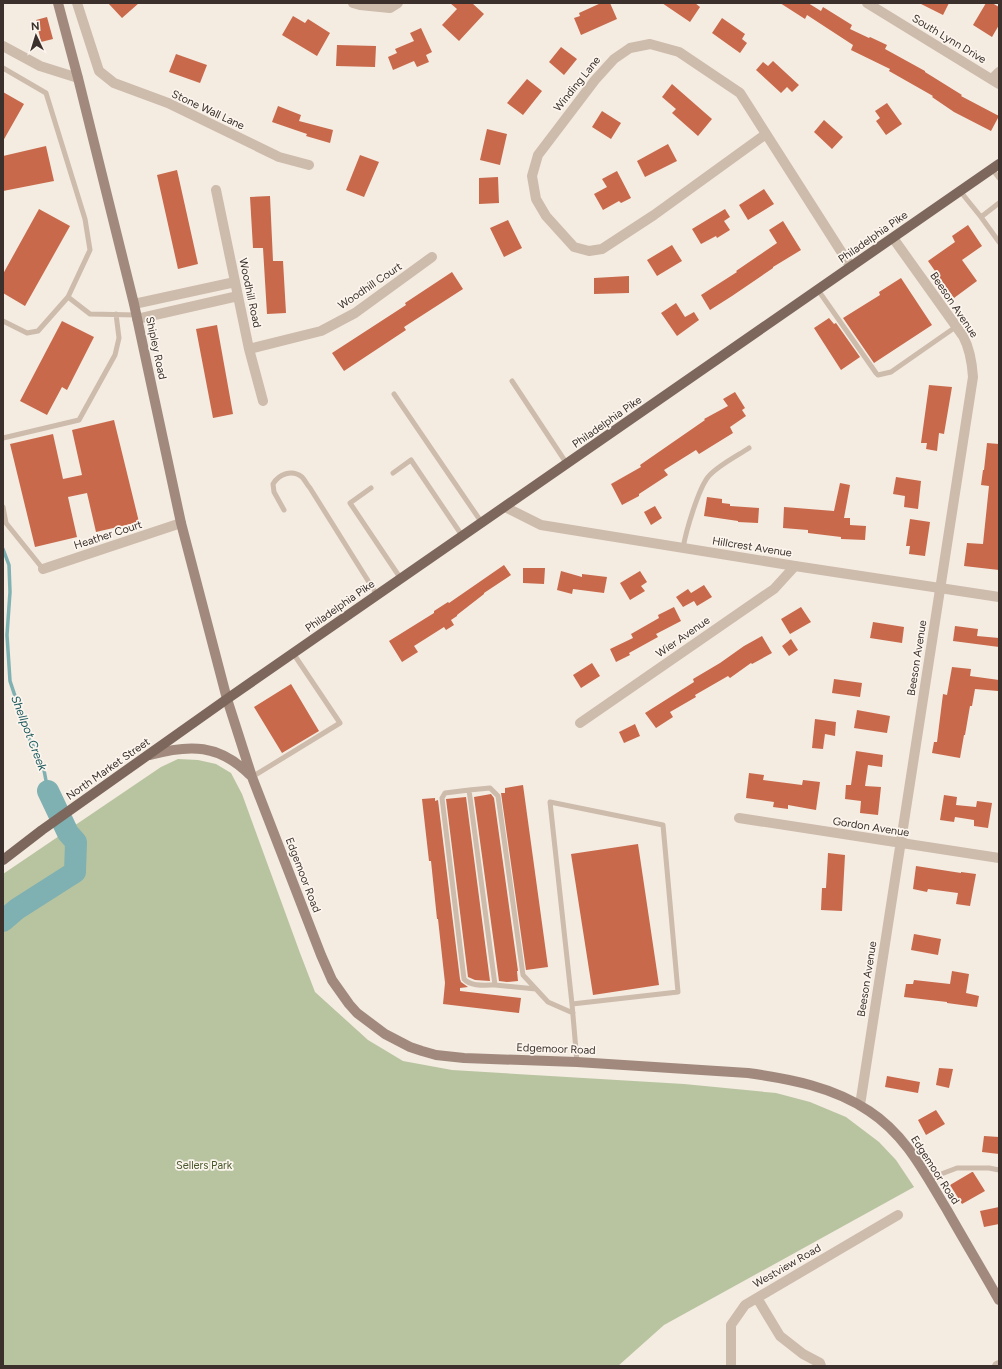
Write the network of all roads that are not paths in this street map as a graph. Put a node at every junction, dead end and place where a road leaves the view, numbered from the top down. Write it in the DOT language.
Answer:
graph roads {
  1 [pos="58,3"];
  2 [pos="77,3"];
  3 [pos="353,3"];
  4 [pos="398,3"];
  5 [pos="867,3"];
  6 [pos="3,46"];
  7 [pos="3,68"];
  8 [pos="78,78"];
  9 [pos="997,78"];
  10 [pos="766,134"];
  11 [pos="309,165"];
  12 [pos="996,167"];
  13 [pos="999,178"];
  14 [pos="216,190"];
  15 [pos="960,191"];
  16 [pos="999,203"];
  17 [pos="981,217"];
  18 [pos="893,238"];
  19 [pos="999,242"];
  20 [pos="432,257"];
  21 [pos="851,267"];
  22 [pos="235,282"];
  23 [pos="818,290"];
  24 [pos="238,296"];
  25 [pos="68,297"];
  26 [pos="134,304"];
  27 [pos="116,314"];
  28 [pos="137,317"];
  29 [pos="3,321"];
  30 [pos="957,326"];
  31 [pos="250,349"];
  32 [pos="512,381"];
  33 [pos="394,394"];
  34 [pos="263,401"];
  35 [pos="3,438"];
  36 [pos="749,448"];
  37 [pos="567,464"];
  38 [pos="393,473"];
  39 [pos="371,488"];
  40 [pos="3,507"];
  41 [pos="506,507"];
  42 [pos="284,510"];
  43 [pos="181,523"];
  44 [pos="482,523"];
  45 [pos="463,536"];
  46 [pos="683,548"];
  47 [pos="795,566"];
  48 [pos="43,568"];
  49 [pos="401,579"];
  50 [pos="940,588"];
  51 [pos="377,595"];
  52 [pos="999,597"];
  53 [pos="293,653"];
  54 [pos="227,699"];
  55 [pos="580,723"];
  56 [pos="150,755"];
  57 [pos="252,777"];
  58 [pos="469,790"];
  59 [pos="739,818"];
  60 [pos="900,843"];
  61 [pos="999,858"];
  62 [pos="3,860"];
  63 [pos="496,985"];
  64 [pos="536,988"];
  65 [pos="572,1004"];
  66 [pos="573,1013"];
  67 [pos="578,1062"];
  68 [pos="860,1105"];
  69 [pos="999,1170"];
  70 [pos="928,1179"];
  71 [pos="898,1215"];
  72 [pos="756,1298"];
  73 [pos="999,1300"];
  74 [pos="731,1366"];
  75 [pos="821,1366"];
  1 -- 8 [label="main road, Shipley Road"];
  2 -- 11 [label="street, Stone Wall Lane"];
  3 -- 4 [label="street"];
  5 -- 9 [label="street, South Lynn Drive"];
  6 -- 8 [label="street"];
  7 -- 25 [label="lane"];
  8 -- 26 [label="main road, Shipley Road"];
  10 -- 10 [label="street, Winding Lane"];
  10 -- 21 [label="street, Winding Lane"];
  12 -- 13 [label="lane"];
  12 -- 15 [label="main road, Philadelphia Pike"];
  14 -- 22 [label="street, Woodhill Road"];
  15 -- 17 [label="lane"];
  15 -- 18 [label="main road, Philadelphia Pike"];
  16 -- 17 [label="lane"];
  17 -- 19 [label="lane"];
  18 -- 21 [label="main road, Philadelphia Pike"];
  18 -- 30 [label="street, Beeson Avenue"];
  20 -- 31 [label="street, Woodhill Court"];
  21 -- 23 [label="main road, Philadelphia Pike"];
  22 -- 24 [label="street, Woodhill Road"];
  22 -- 26 [label="street"];
  23 -- 30 [label="lane"];
  23 -- 37 [label="main road, Philadelphia Pike"];
  24 -- 28 [label="street"];
  24 -- 31 [label="street, Woodhill Road"];
  25 -- 27 [label="lane"];
  25 -- 29 [label="lane"];
  26 -- 28 [label="main road, Shipley Road"];
  27 -- 28 [label="lane"];
  27 -- 35 [label="lane"];
  28 -- 43 [label="main road, Shipley Road"];
  30 -- 50 [label="street, Beeson Avenue"];
  31 -- 34 [label="street, Woodhill Road"];
  32 -- 37 [label="lane"];
  33 -- 44 [label="lane"];
  36 -- 46 [label="lane"];
  37 -- 41 [label="main road, Philadelphia Pike"];
  38 -- 45 [label="lane"];
  39 -- 49 [label="lane"];
  40 -- 48 [label="lane"];
  41 -- 44 [label="main road, Philadelphia Pike"];
  41 -- 46 [label="street, Hillcrest Avenue"];
  42 -- 51 [label="lane"];
  43 -- 48 [label="street, Heather Court"];
  43 -- 54 [label="main road, Shipley Road"];
  44 -- 45 [label="main road, Philadelphia Pike"];
  45 -- 49 [label="main road, Philadelphia Pike"];
  46 -- 47 [label="street, Hillcrest Avenue"];
  47 -- 50 [label="street, Hillcrest Avenue"];
  47 -- 55 [label="street, Wier Avenue"];
  49 -- 51 [label="main road, Philadelphia Pike"];
  50 -- 52 [label="street, Hillcrest Avenue"];
  50 -- 60 [label="street, Beeson Avenue"];
  51 -- 53 [label="main road, Philadelphia Pike"];
  53 -- 54 [label="main road, Philadelphia Pike"];
  53 -- 57 [label="lane"];
  54 -- 56 [label="main road, North Market Street"];
  54 -- 57 [label="main road, Edgemoor Road"];
  56 -- 57 [label="main road"];
  56 -- 62 [label="main road, North Market Street"];
  57 -- 67 [label="main road, Edgemoor Road"];
  58 -- 63 [label="lane"];
  58 -- 63 [label="lane"];
  58 -- 64 [label="lane"];
  59 -- 60 [label="street, Gordon Avenue"];
  60 -- 61 [label="street, Gordon Avenue"];
  60 -- 68 [label="street, Beeson Avenue"];
  63 -- 64 [label="lane"];
  64 -- 66 [label="lane"];
  65 -- 65 [label="lane"];
  65 -- 66 [label="lane"];
  66 -- 67 [label="lane"];
  67 -- 68 [label="main road, Edgemoor Road"];
  68 -- 70 [label="main road, Edgemoor Road"];
  69 -- 70 [label="lane"];
  70 -- 73 [label="main road, Edgemoor Road"];
  71 -- 72 [label="street, Westview Road"];
  72 -- 74 [label="street, Westview Road"];
  72 -- 75 [label="street"];
}
